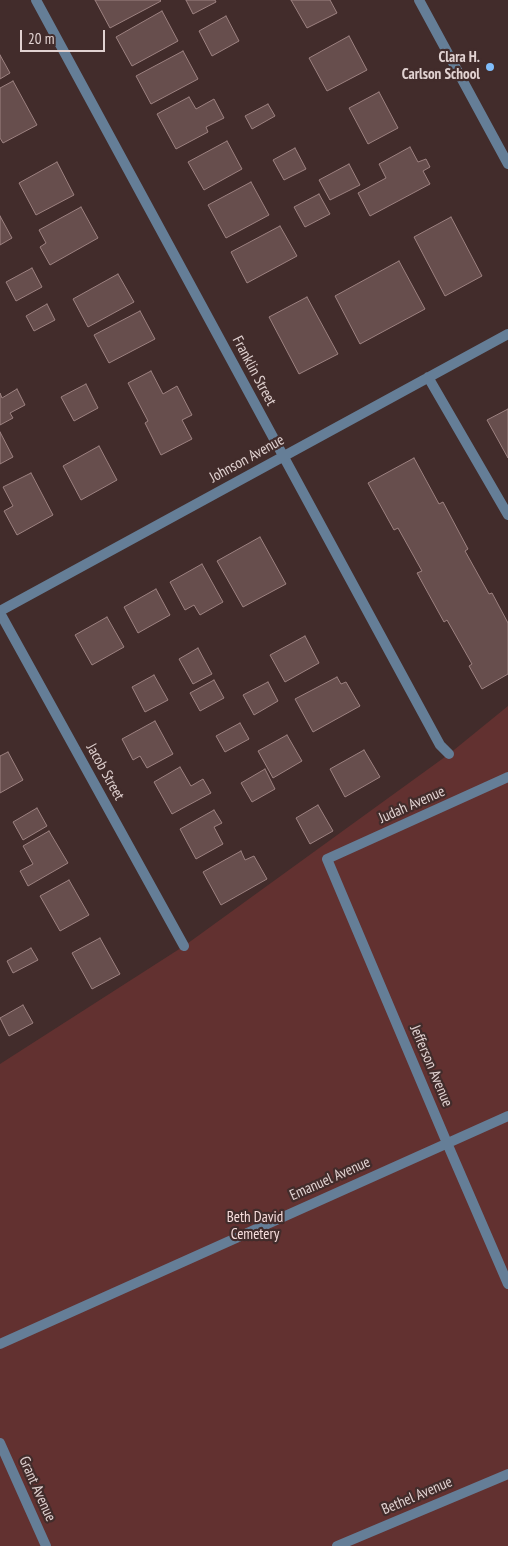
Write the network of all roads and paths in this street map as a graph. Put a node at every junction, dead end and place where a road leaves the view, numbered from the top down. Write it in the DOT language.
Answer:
graph roads {
  1 [pos="36,0"];
  2 [pos="419,0"];
  3 [pos="508,164"];
  4 [pos="508,334"];
  5 [pos="428,377"];
  6 [pos="284,457"];
  7 [pos="508,515"];
  8 [pos="0,612"];
  9 [pos="449,754"];
  10 [pos="508,777"];
  11 [pos="328,859"];
  12 [pos="184,946"];
  13 [pos="508,1116"];
  14 [pos="447,1143"];
  15 [pos="508,1284"];
  16 [pos="0,1344"];
  17 [pos="0,1443"];
  18 [pos="508,1474"];
  19 [pos="46,1546"];
  20 [pos="337,1546"];
  1 -- 6 [label="street, Franklin Street"];
  2 -- 3 [label="street"];
  4 -- 5 [label="street, Johnson Avenue"];
  5 -- 6 [label="street, Johnson Avenue"];
  5 -- 7 [label="street"];
  6 -- 8 [label="street, Johnson Avenue"];
  6 -- 9 [label="street, Franklin Street"];
  8 -- 12 [label="street, Jacob Street"];
  10 -- 11 [label="street, Judah Avenue"];
  11 -- 14 [label="street, Jefferson Avenue"];
  13 -- 14 [label="street, Emanuel Avenue"];
  14 -- 15 [label="street, Jefferson Avenue"];
  14 -- 16 [label="street, Emanuel Avenue"];
  17 -- 19 [label="street, Grant Avenue"];
  18 -- 20 [label="street, Bethel Avenue"];
}
